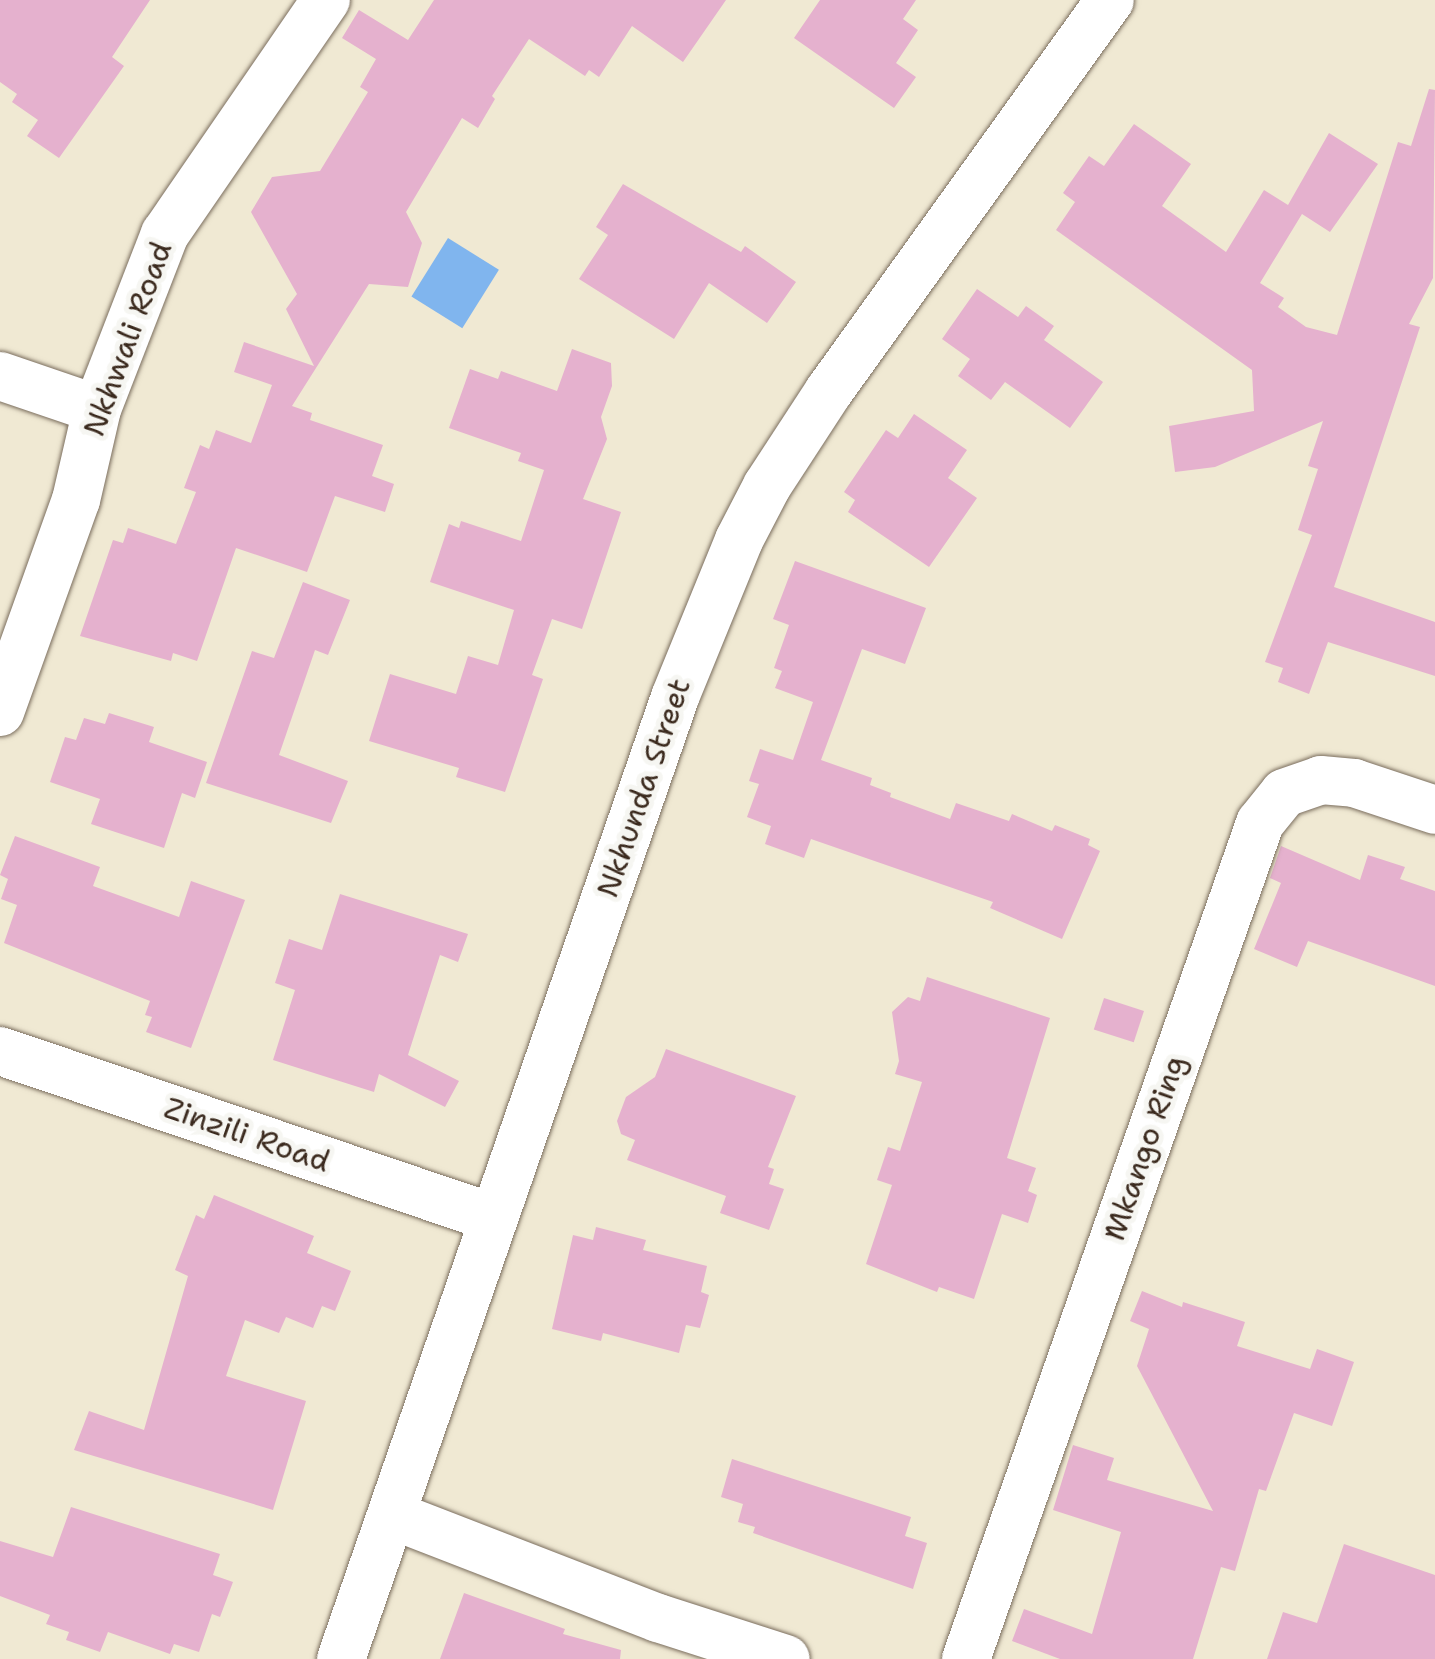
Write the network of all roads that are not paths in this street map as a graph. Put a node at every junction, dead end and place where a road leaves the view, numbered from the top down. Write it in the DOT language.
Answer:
graph roads {
  1 [pos="326,0"];
  2 [pos="1110,0"];
  3 [pos="0,376"];
  4 [pos="97,409"];
  5 [pos="0,712"];
  6 [pos="1435,810"];
  7 [pos="0,1051"];
  8 [pos="494,1218"];
  9 [pos="392,1515"];
  10 [pos="341,1659"];
  11 [pos="786,1659"];
  12 [pos="966,1659"];
  1 -- 4 [label="street, Nkhwali Road"];
  2 -- 8 [label="street, Nkhunda Street"];
  3 -- 4 [label="street"];
  4 -- 5 [label="street, Nkhwali Road"];
  6 -- 12 [label="street, Mkango Ring"];
  7 -- 8 [label="street, Zinzili Road"];
  8 -- 9 [label="street, Nkhunda Street"];
  9 -- 10 [label="street, Nkhunda Street"];
  9 -- 11 [label="street"];
}
